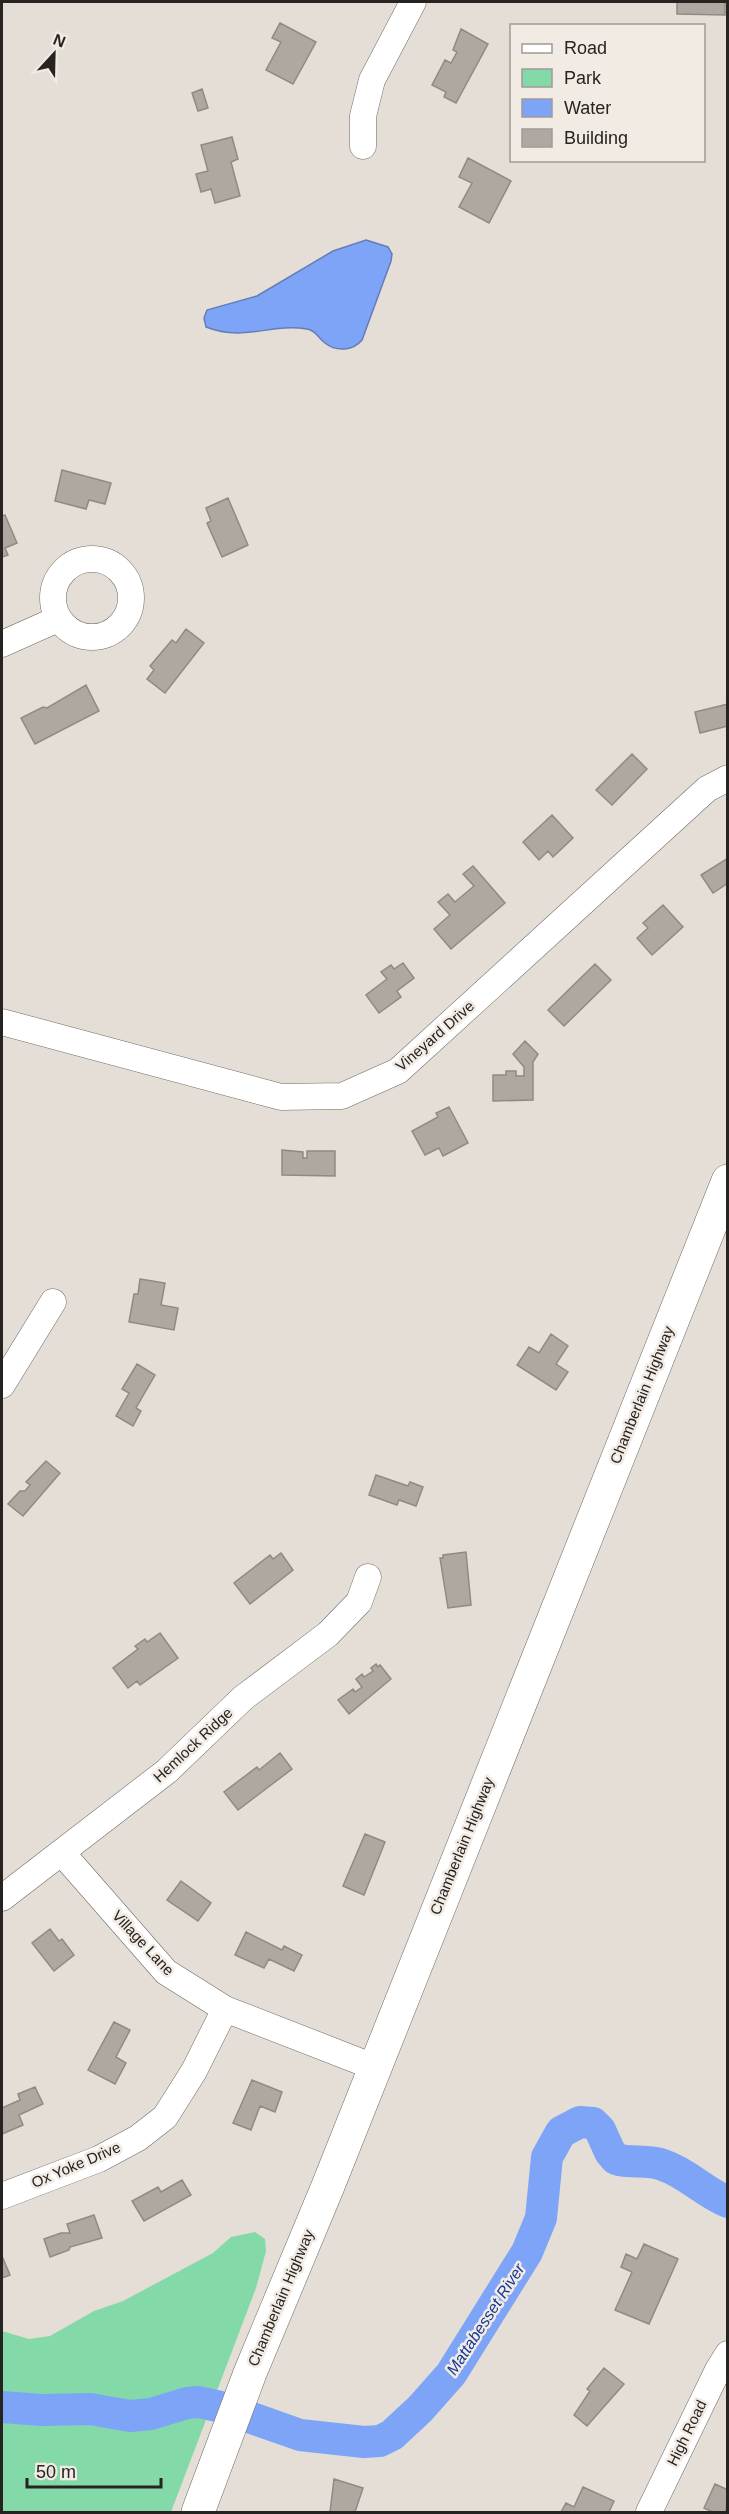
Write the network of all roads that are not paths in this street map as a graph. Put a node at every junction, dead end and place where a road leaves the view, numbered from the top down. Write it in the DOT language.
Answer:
graph roads {
  1 [pos="413,2"];
  2 [pos="363,146"];
  3 [pos="58,619"];
  4 [pos="2,644"];
  5 [pos="728,778"];
  6 [pos="2,1022"];
  7 [pos="728,1181"];
  8 [pos="53,1302"];
  9 [pos="2,1386"];
  10 [pos="368,1577"];
  11 [pos="62,1853"];
  12 [pos="2,1898"];
  13 [pos="225,2009"];
  14 [pos="374,2067"];
  15 [pos="2,2196"];
  16 [pos="728,2354"];
  17 [pos="198,2512"];
  18 [pos="649,2512"];
  1 -- 2 [label="street"];
  3 -- 4 [label="street"];
  5 -- 6 [label="street, Vineyard Drive"];
  7 -- 14 [label="main road, Chamberlain Highway"];
  8 -- 9 [label="street"];
  10 -- 11 [label="street, Hemlock Ridge"];
  11 -- 12 [label="street, Hemlock Ridge"];
  11 -- 13 [label="street, Village Lane"];
  13 -- 14 [label="street, Village Lane"];
  13 -- 15 [label="street, Ox Yoke Drive"];
  14 -- 17 [label="main road, Chamberlain Highway"];
  16 -- 18 [label="street, High Road"];
}
